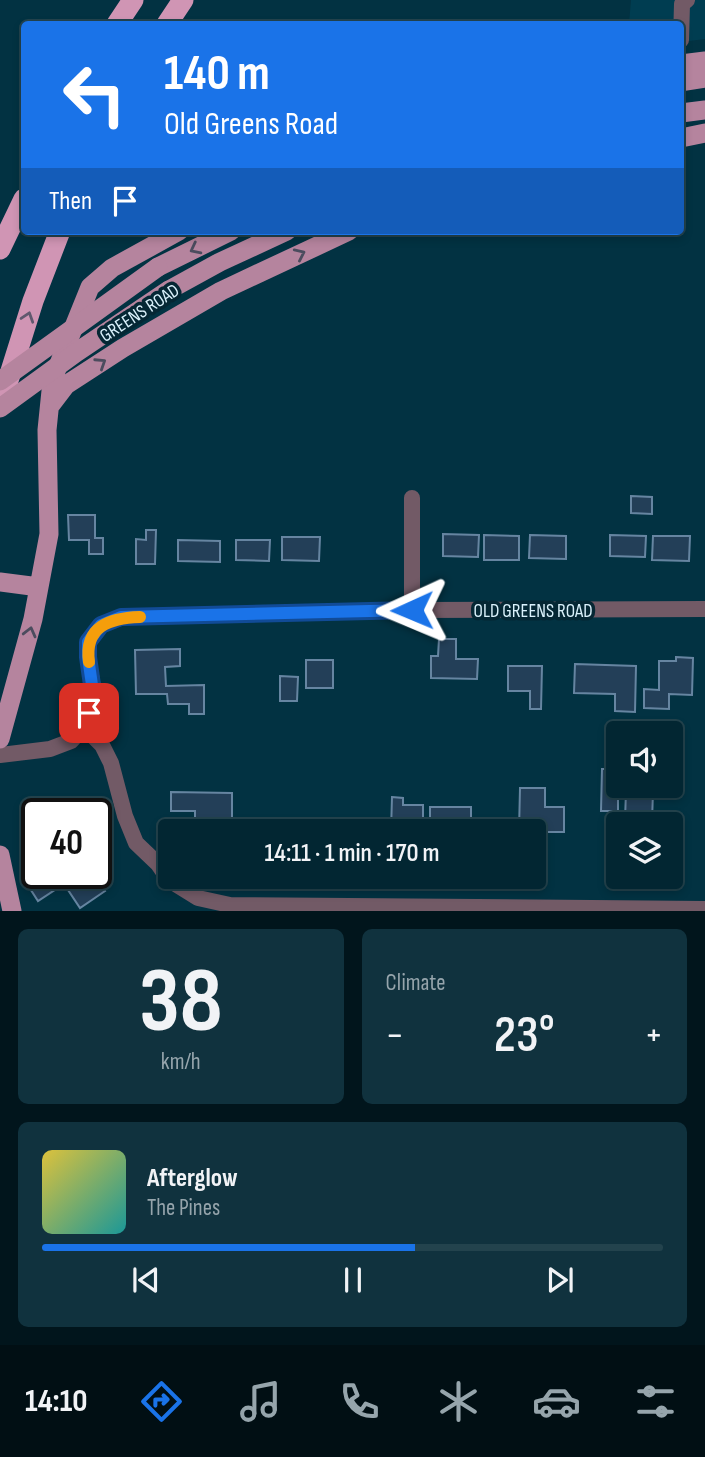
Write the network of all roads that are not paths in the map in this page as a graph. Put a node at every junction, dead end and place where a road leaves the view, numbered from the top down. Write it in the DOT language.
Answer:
graph roads {
  1 [pos="121,0"];
  2 [pos="133,0"];
  3 [pos="183,0"];
  4 [pos="687,0"];
  5 [pos="112,21"];
  6 [pos="119,21"];
  7 [pos="169,21"];
  8 [pos="682,21"];
  9 [pos="705,61"];
  10 [pos="684,64"];
  11 [pos="705,78"];
  12 [pos="684,82"];
  13 [pos="705,110"];
  14 [pos="684,114"];
  15 [pos="705,133"];
  16 [pos="684,137"];
  17 [pos="21,205"];
  18 [pos="58,235"];
  19 [pos="172,235"];
  20 [pos="223,235"];
  21 [pos="279,235"];
  22 [pos="340,235"];
  23 [pos="0,249"];
  24 [pos="112,268"];
  25 [pos="151,332"];
  26 [pos="0,381"];
  27 [pos="0,407"];
  28 [pos="50,407"];
  29 [pos="412,498"];
  30 [pos="0,582"];
  31 [pos="39,587"];
  32 [pos="705,609"];
  33 [pos="412,610"];
  34 [pos="84,727"];
  35 [pos="0,739"];
  36 [pos="0,755"];
  37 [pos="0,855"];
  38 [pos="705,909"];
  39 [pos="12,911"];
  1 -- 5 [label="highway"];
  2 -- 6 [label="highway"];
  3 -- 7 [label="highway"];
  4 -- 8 [label="street"];
  9 -- 10 [label="main road"];
  11 -- 12 [label="main road"];
  13 -- 14 [label="main road"];
  15 -- 16 [label="main road"];
  17 -- 23 [label="highway"];
  27 -- 18 [label="highway, one-way"];
  19 -- 24 [label="main road"];
  20 -- 26 [label="main road, GREENS ROAD, one-way, bridge"];
  21 -- 27 [label="main road, GREENS ROAD, bridge"];
  25 -- 22 [label="main road, one-way"];
  24 -- 25 [label="main road"];
  24 -- 28 [label="main road"];
  28 -- 25 [label="main road, one-way"];
  28 -- 31 [label="main road"];
  29 -- 33 [label="street"];
  30 -- 31 [label="main road"];
  35 -- 31 [label="main road, one-way"];
  32 -- 33 [label="street, OLD GREENS ROAD"];
  33 -- 34 [label="street, OLD GREENS ROAD"];
  34 -- 36 [label="street"];
  34 -- 38 [label="street"];
  37 -- 39 [label="main road"];
}
